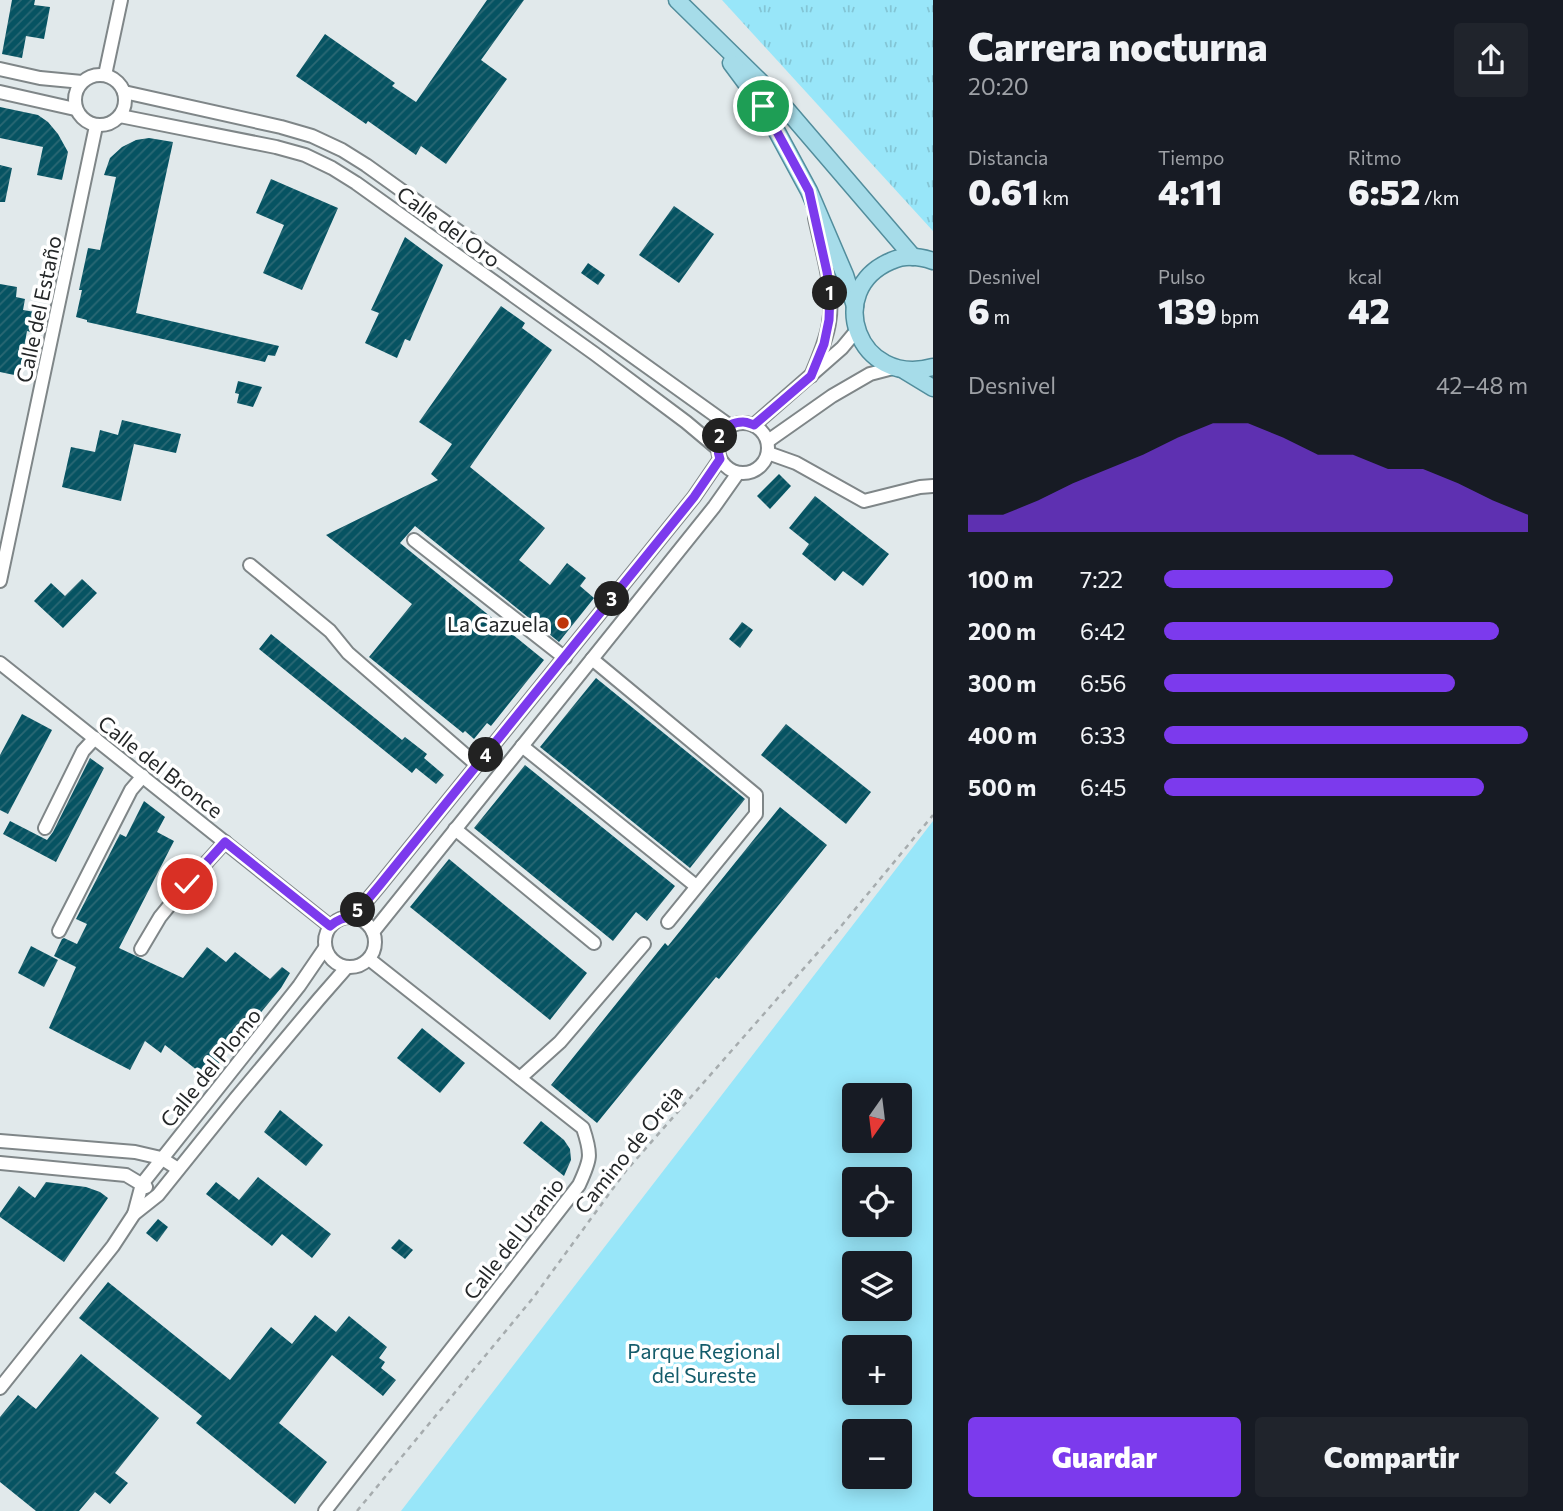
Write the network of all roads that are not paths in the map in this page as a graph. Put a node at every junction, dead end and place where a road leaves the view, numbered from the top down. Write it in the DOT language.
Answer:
graph roads {
  1 [pos="121,0"];
  2 [pos="677,0"];
  3 [pos="700,22"];
  4 [pos="0,69"];
  5 [pos="105,75"];
  6 [pos="82,82"];
  7 [pos="0,92"];
  8 [pos="124,92"];
  9 [pos="75,108"];
  10 [pos="120,116"];
  11 [pos="96,126"];
  12 [pos="809,191"];
  13 [pos="913,257"];
  14 [pos="933,261"];
  15 [pos="855,306"];
  16 [pos="857,330"];
  17 [pos="933,367"];
  18 [pos="899,369"];
  19 [pos="811,376"];
  20 [pos="933,388"];
  21 [pos="754,425"];
  22 [pos="730,426"];
  23 [pos="768,447"];
  24 [pos="719,454"];
  25 [pos="738,473"];
  26 [pos="933,486"];
  27 [pos="414,540"];
  28 [pos="250,565"];
  29 [pos="0,581"];
  30 [pos="565,658"];
  31 [pos="592,659"];
  32 [pos="0,663"];
  33 [pos="95,738"];
  34 [pos="522,746"];
  35 [pos="477,765"];
  36 [pos="143,776"];
  37 [pos="45,828"];
  38 [pos="455,829"];
  39 [pos="225,842"];
  40 [pos="696,886"];
  41 [pos="353,917"];
  42 [pos="668,922"];
  43 [pos="330,926"];
  44 [pos="59,932"];
  45 [pos="373,932"];
  46 [pos="594,943"];
  47 [pos="644,944"];
  48 [pos="325,948"];
  49 [pos="141,949"];
  50 [pos="369,959"];
  51 [pos="347,967"];
  52 [pos="520,1078"];
  53 [pos="0,1141"];
  54 [pos="161,1158"];
  55 [pos="0,1163"];
  56 [pos="178,1170"];
  57 [pos="142,1184"];
  58 [pos="158,1195"];
  59 [pos="134,1214"];
  60 [pos="0,1388"];
  61 [pos="325,1511"];
  1 -- 5 [label="street"];
  2 -- 3 [label="main road"];
  3 -- 12 [label="main road"];
  3 -- 13 [label="main road"];
  4 -- 6 [label="street"];
  5 -- 6 [label="street"];
  5 -- 8 [label="street"];
  6 -- 9 [label="street"];
  7 -- 9 [label="street"];
  8 -- 10 [label="street"];
  8 -- 22 [label="street"];
  9 -- 11 [label="street"];
  10 -- 11 [label="street"];
  10 -- 24 [label="street, Calle del Oro"];
  11 -- 29 [label="street, Calle del Estaño"];
  12 -- 15 [label="main road"];
  12 -- 19 [label="street"];
  13 -- 14 [label="main road"];
  13 -- 15 [label="main road"];
  15 -- 16 [label="main road"];
  16 -- 18 [label="main road"];
  16 -- 19 [label="street"];
  17 -- 18 [label="main road"];
  18 -- 20 [label="main road"];
  18 -- 23 [label="street"];
  19 -- 21 [label="street"];
  21 -- 22 [label="street"];
  21 -- 23 [label="street"];
  22 -- 24 [label="street"];
  23 -- 25 [label="street"];
  23 -- 26 [label="street"];
  24 -- 25 [label="street"];
  24 -- 30 [label="street"];
  25 -- 31 [label="street"];
  27 -- 30 [label="street"];
  28 -- 35 [label="street"];
  30 -- 35 [label="street"];
  31 -- 34 [label="street"];
  31 -- 40 [label="street"];
  32 -- 33 [label="street, Calle del Bronce"];
  33 -- 36 [label="street, Calle del Bronce"];
  33 -- 37 [label="street"];
  34 -- 38 [label="street"];
  34 -- 40 [label="street"];
  35 -- 41 [label="street"];
  36 -- 39 [label="street, Calle del Bronce"];
  36 -- 44 [label="street"];
  38 -- 45 [label="street"];
  38 -- 46 [label="street"];
  39 -- 43 [label="street, Calle del Bronce"];
  39 -- 49 [label="street"];
  40 -- 42 [label="street"];
  41 -- 43 [label="street"];
  41 -- 45 [label="street"];
  43 -- 48 [label="street"];
  45 -- 50 [label="street"];
  47 -- 52 [label="street"];
  48 -- 51 [label="street"];
  48 -- 54 [label="street, Calle del Plomo"];
  50 -- 51 [label="street"];
  50 -- 52 [label="street, Calle del Uranio"];
  51 -- 56 [label="street, Calle del Plomo"];
  52 -- 61 [label="street, Calle del Uranio"];
  53 -- 54 [label="street"];
  54 -- 56 [label="street"];
  54 -- 57 [label="street, Calle del Plomo"];
  55 -- 57 [label="street"];
  56 -- 58 [label="street, Calle del Plomo"];
  57 -- 58 [label="street"];
  57 -- 59 [label="street, Calle del Plomo"];
  58 -- 59 [label="street, Calle del Plomo"];
  59 -- 60 [label="street, Calle del Plomo"];
}
